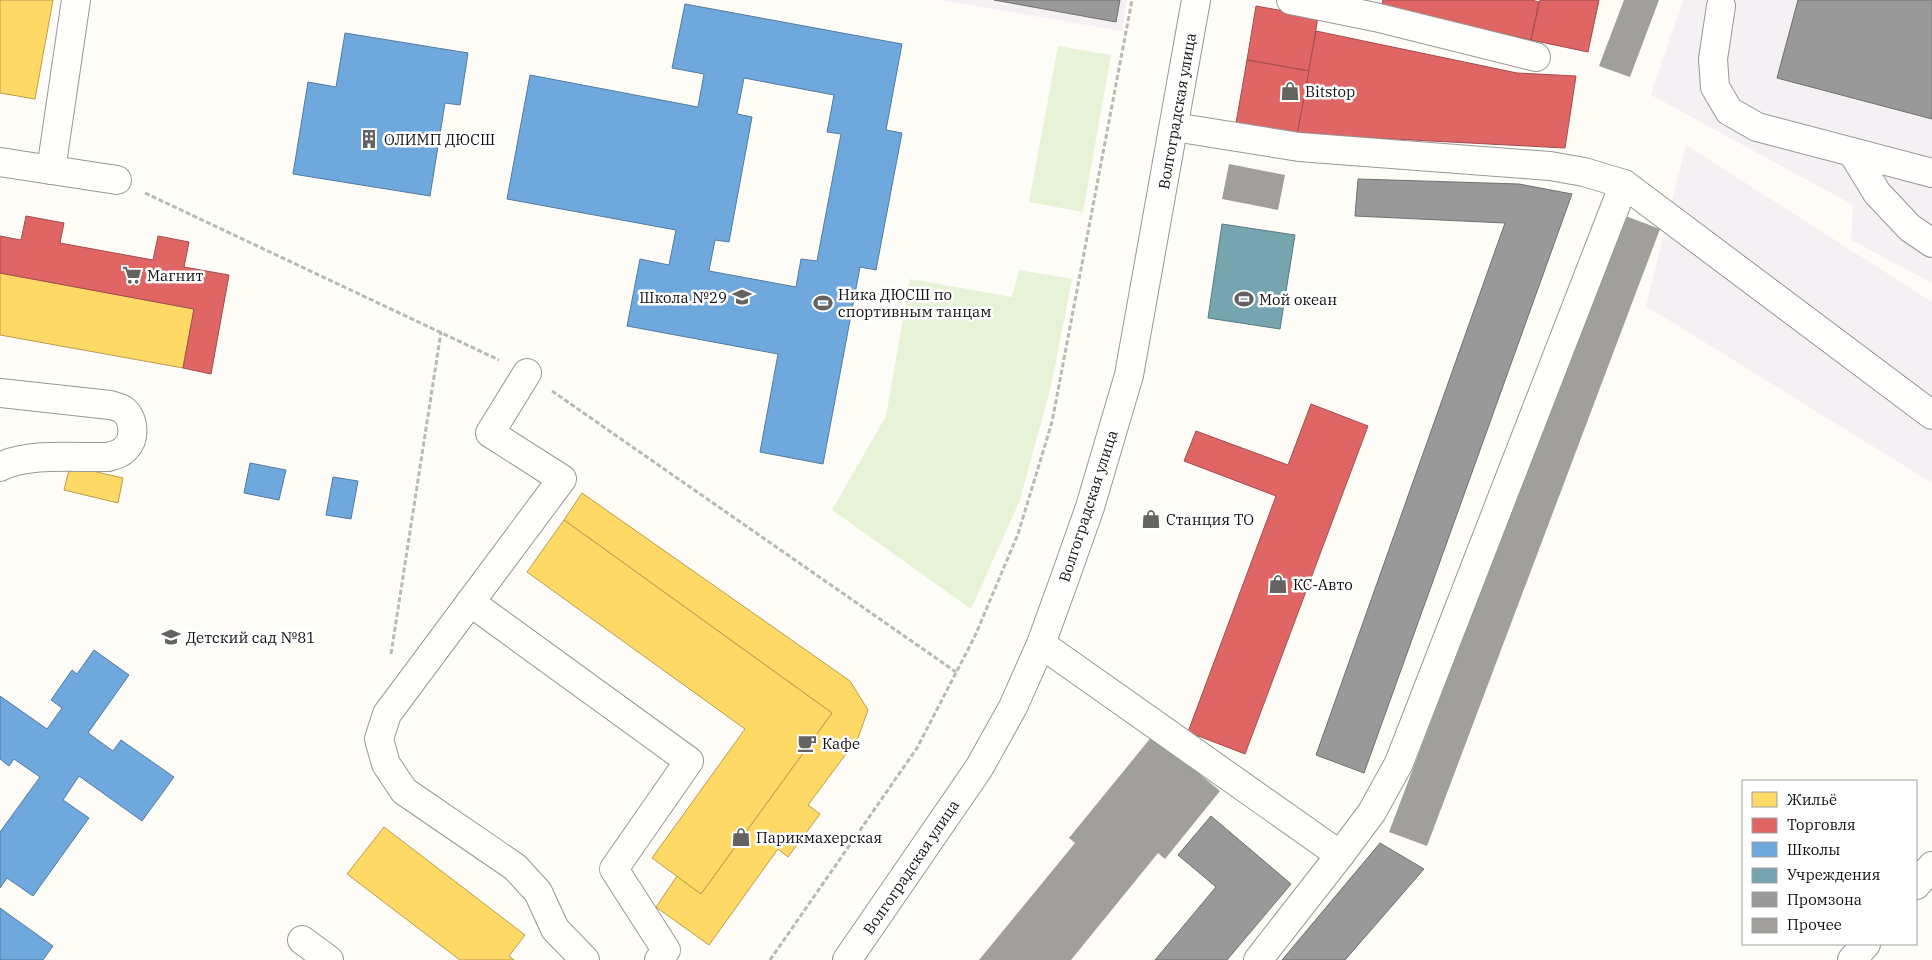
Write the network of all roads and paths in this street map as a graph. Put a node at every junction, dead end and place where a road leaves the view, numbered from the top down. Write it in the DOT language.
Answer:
graph roads {
  1 [pos="76,0"];
  2 [pos="1132,0"];
  3 [pos="1196,0"];
  4 [pos="1291,0"];
  5 [pos="1721,6"];
  6 [pos="1536,57"];
  7 [pos="1174,127"];
  8 [pos="1852,152"];
  9 [pos="0,162"];
  10 [pos="51,170"];
  11 [pos="1932,173"];
  12 [pos="117,180"];
  13 [pos="1624,184"];
  14 [pos="1932,243"];
  15 [pos="440,332"];
  16 [pos="527,373"];
  17 [pos="0,392"];
  18 [pos="1932,415"];
  19 [pos="0,467"];
  20 [pos="470,602"];
  21 [pos="1041,644"];
  22 [pos="390,654"];
  23 [pos="956,672"];
  24 [pos="1340,856"];
  25 [pos="1932,866"];
  26 [pos="1917,884"];
  27 [pos="302,940"];
  28 [pos="1865,945"];
  29 [pos="329,960"];
  30 [pos="584,960"];
  31 [pos="659,960"];
  32 [pos="770,960"];
  33 [pos="848,960"];
  34 [pos="1258,960"];
  35 [pos="1852,960"];
  1 -- 10 [label="street"];
  2 -- 23 [label="path"];
  3 -- 7 [label="street, Волгоградская улица"];
  4 -- 6 [label="street"];
  5 -- 8 [label="street"];
  7 -- 13 [label="street"];
  7 -- 21 [label="street, Волгоградская улица"];
  8 -- 11 [label="street"];
  8 -- 14 [label="street"];
  9 -- 10 [label="street"];
  10 -- 12 [label="street"];
  12 -- 15 [label="path"];
  13 -- 18 [label="street"];
  13 -- 24 [label="street"];
  15 -- 16 [label="path"];
  15 -- 22 [label="path"];
  16 -- 20 [label="street"];
  16 -- 23 [label="path"];
  17 -- 19 [label="street"];
  20 -- 30 [label="street"];
  20 -- 31 [label="street"];
  21 -- 24 [label="street"];
  21 -- 33 [label="street, Волгоградская улица"];
  23 -- 32 [label="path"];
  24 -- 34 [label="street"];
  25 -- 26 [label="street"];
  27 -- 29 [label="street"];
  28 -- 35 [label="street"];
}
